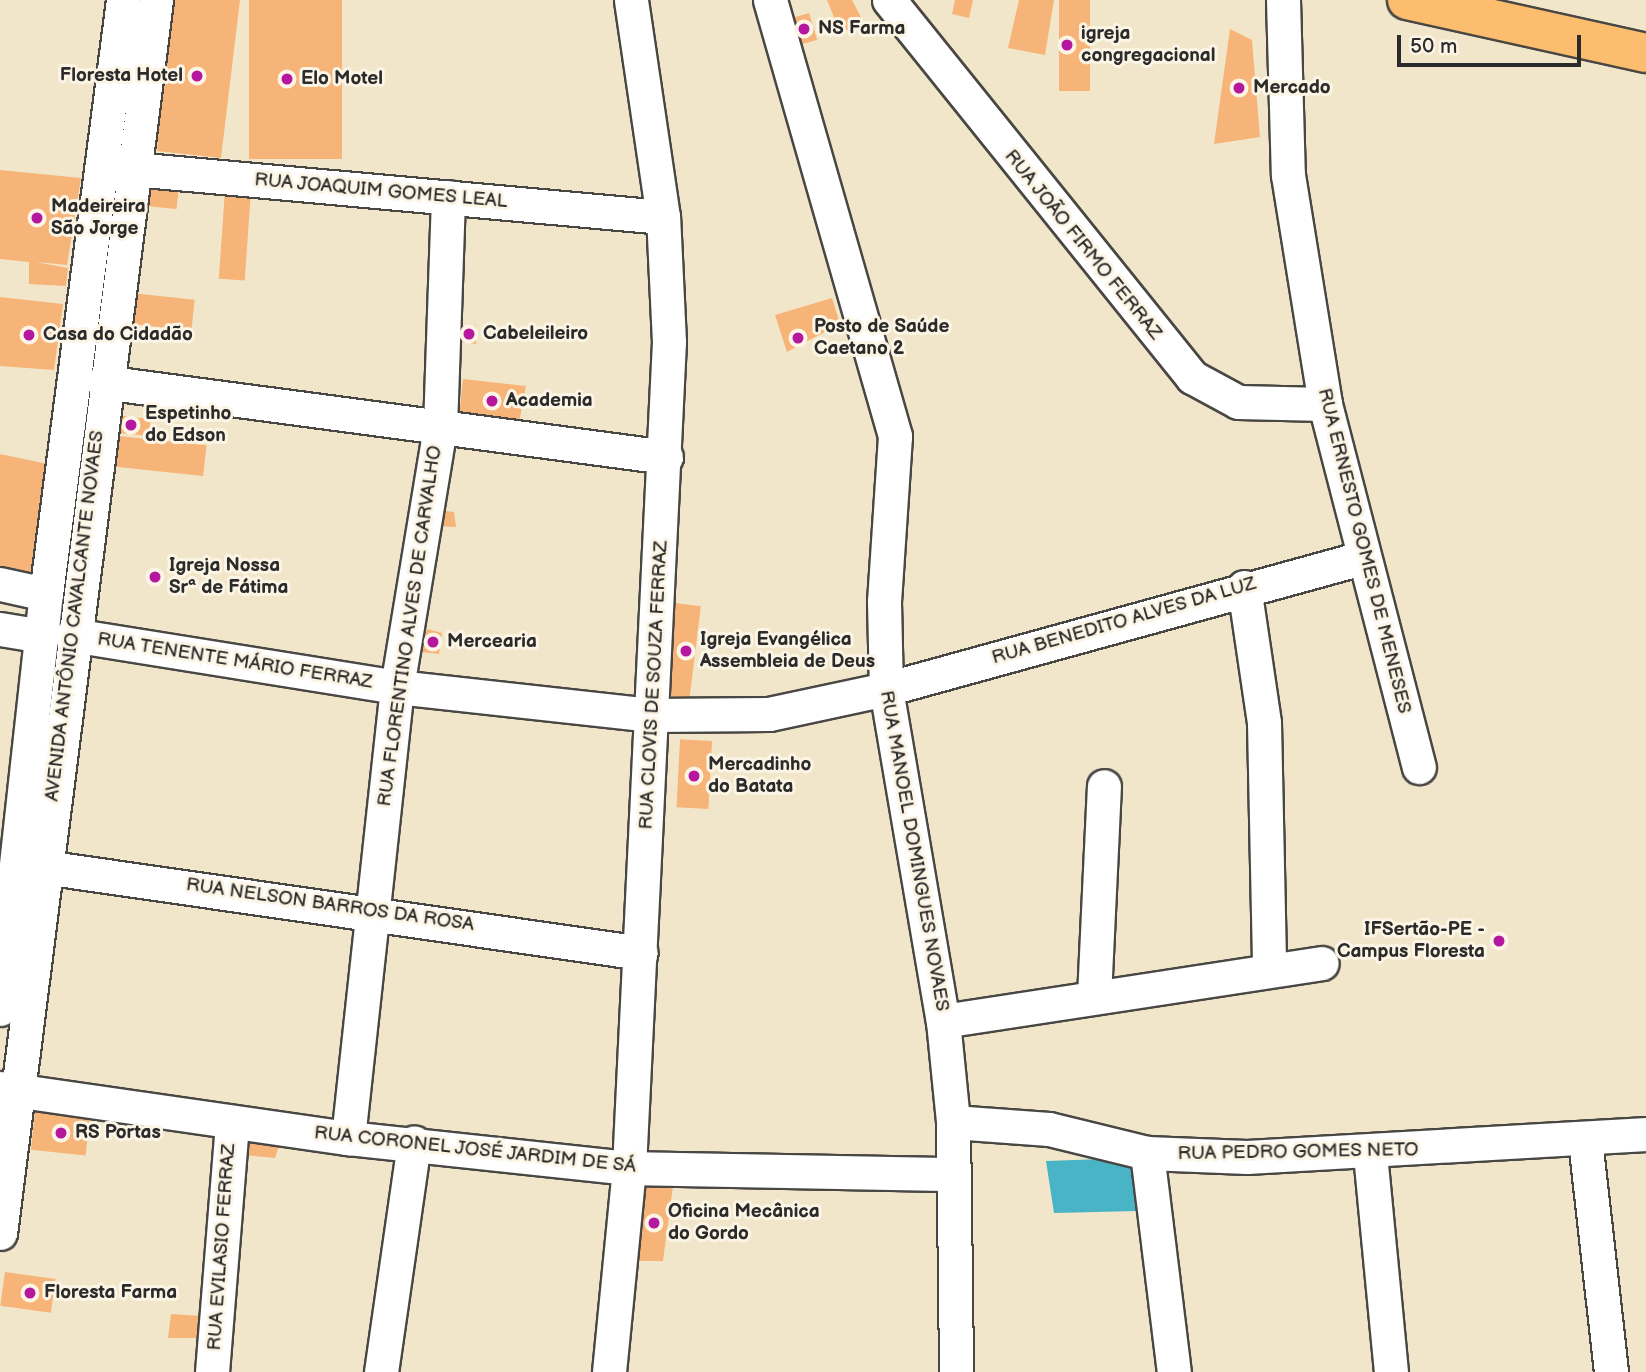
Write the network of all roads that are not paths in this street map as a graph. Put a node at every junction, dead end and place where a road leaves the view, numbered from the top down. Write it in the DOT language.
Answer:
graph roads {
  1 [pos="123,0"];
  2 [pos="156,0"];
  3 [pos="631,0"];
  4 [pos="770,0"];
  5 [pos="889,0"];
  6 [pos="1283,0"];
  7 [pos="1407,0"];
  8 [pos="1646,53"];
  9 [pos="98,166"];
  10 [pos="133,169"];
  11 [pos="448,197"];
  12 [pos="663,217"];
  13 [pos="97,314"];
  14 [pos="103,383"];
  15 [pos="1325,404"];
  16 [pos="440,427"];
  17 [pos="666,457"];
  18 [pos="1363,558"];
  19 [pos="0,584"];
  20 [pos="1244,587"];
  21 [pos="46,594"];
  22 [pos="0,629"];
  23 [pos="57,636"];
  24 [pos="397,687"];
  25 [pos="886,689"];
  26 [pos="652,715"];
  27 [pos="1419,767"];
  28 [pos="1104,786"];
  29 [pos="19,879"];
  30 [pos="371,910"];
  31 [pos="640,953"];
  32 [pos="1322,963"];
  33 [pos="1269,969"];
  34 [pos="1094,997"];
  35 [pos="0,1009"];
  36 [pos="943,1021"];
  37 [pos="11,1090"];
  38 [pos="232,1122"];
  39 [pos="953,1122"];
  40 [pos="1646,1134"];
  41 [pos="348,1138"];
  42 [pos="1585,1140"];
  43 [pos="414,1142"];
  44 [pos="1147,1153"];
  45 [pos="1370,1154"];
  46 [pos="629,1168"];
  47 [pos="954,1174"];
  48 [pos="0,1233"];
  49 [pos="212,1372"];
  50 [pos="381,1372"];
  51 [pos="609,1372"];
  52 [pos="956,1372"];
  53 [pos="1174,1372"];
  54 [pos="1391,1372"];
  55 [pos="1611,1372"];
  1 -- 9 [label="street"];
  2 -- 10 [label="street, AVENIDA ANTÔNIO CAVALCANTE NOVAES"];
  3 -- 12 [label="street, RUA CLOVIS DE SOUZA FERRAZ"];
  4 -- 25 [label="street, RUA MANOEL DOMINGUES NOVAES"];
  5 -- 15 [label="street, RUA JOÃO FIRMO FERRAZ"];
  6 -- 15 [label="street, RUA ERNESTO GOMES DE MENESES"];
  7 -- 8 [label="main road"];
  9 -- 10 [label="street, RUA JOAQUIM GOMES LEAL"];
  9 -- 13 [label="street"];
  10 -- 11 [label="street, RUA JOAQUIM GOMES LEAL"];
  10 -- 13 [label="street, AVENIDA ANTÔNIO CAVALCANTE NOVAES"];
  11 -- 12 [label="street, RUA JOAQUIM GOMES LEAL"];
  11 -- 16 [label="street, RUA FLORENTINO ALVES DE CARVALHO"];
  12 -- 17 [label="street, RUA CLOVIS DE SOUZA FERRAZ"];
  13 -- 14 [label="street, AVENIDA ANTÔNIO CAVALCANTE NOVAES"];
  13 -- 21 [label="street"];
  14 -- 16 [label="street"];
  14 -- 23 [label="street, AVENIDA ANTÔNIO CAVALCANTE NOVAES"];
  15 -- 18 [label="street, RUA ERNESTO GOMES DE MENESES"];
  16 -- 17 [label="street"];
  16 -- 24 [label="street, RUA FLORENTINO ALVES DE CARVALHO"];
  17 -- 26 [label="street, RUA CLOVIS DE SOUZA FERRAZ"];
  18 -- 20 [label="street, RUA BENEDITO ALVES DA LUZ"];
  18 -- 27 [label="street, RUA ERNESTO GOMES DE MENESES"];
  19 -- 21 [label="street"];
  20 -- 25 [label="street, RUA BENEDITO ALVES DA LUZ"];
  20 -- 33 [label="street"];
  21 -- 23 [label="street"];
  22 -- 23 [label="street, RUA TENENTE MÁRIO FERRAZ"];
  23 -- 24 [label="street, RUA TENENTE MÁRIO FERRAZ"];
  23 -- 29 [label="street, AVENIDA ANTÔNIO CAVALCANTE NOVAES"];
  24 -- 26 [label="street, RUA TENENTE MÁRIO FERRAZ"];
  24 -- 30 [label="street, RUA FLORENTINO ALVES DE CARVALHO"];
  25 -- 26 [label="street, RUA BENEDITO ALVES DA LUZ"];
  25 -- 36 [label="street, RUA MANOEL DOMINGUES NOVAES"];
  26 -- 31 [label="street, RUA CLOVIS DE SOUZA FERRAZ"];
  28 -- 34 [label="street"];
  29 -- 30 [label="street, RUA NELSON BARROS DA ROSA"];
  29 -- 35 [label="street"];
  29 -- 37 [label="street, AVENIDA ANTÔNIO CAVALCANTE NOVAES"];
  30 -- 31 [label="street, RUA NELSON BARROS DA ROSA"];
  30 -- 41 [label="street, RUA FLORENTINO ALVES DE CARVALHO"];
  31 -- 46 [label="street, RUA CLOVIS DE SOUZA FERRAZ"];
  32 -- 33 [label="street"];
  33 -- 34 [label="street"];
  34 -- 36 [label="street"];
  36 -- 39 [label="street, RUA MANOEL DOMINGUES NOVAES"];
  37 -- 38 [label="street, RUA CORONEL JOSÉ JARDIM DE SÁ"];
  37 -- 48 [label="street, AVENIDA ANTÔNIO CAVALCANTE NOVAES"];
  38 -- 41 [label="street, RUA CORONEL JOSÉ JARDIM DE SÁ"];
  38 -- 49 [label="street, RUA EVILASIO FERRAZ"];
  39 -- 44 [label="street, RUA PEDRO GOMES NETO"];
  39 -- 47 [label="street, RUA MANOEL DOMINGUES NOVAES"];
  40 -- 42 [label="street, RUA PEDRO GOMES NETO"];
  41 -- 43 [label="street, RUA CORONEL JOSÉ JARDIM DE SÁ"];
  42 -- 45 [label="street, RUA PEDRO GOMES NETO"];
  42 -- 55 [label="street"];
  43 -- 46 [label="street, RUA CORONEL JOSÉ JARDIM DE SÁ"];
  43 -- 50 [label="street"];
  44 -- 45 [label="street, RUA PEDRO GOMES NETO"];
  44 -- 53 [label="street"];
  45 -- 54 [label="street"];
  46 -- 47 [label="street, RUA CORONEL JOSÉ JARDIM DE SÁ"];
  46 -- 51 [label="street, RUA CLOVIS DE SOUZA FERRAZ"];
  47 -- 52 [label="street, RUA MANOEL DOMINGUES NOVAES"];
}
